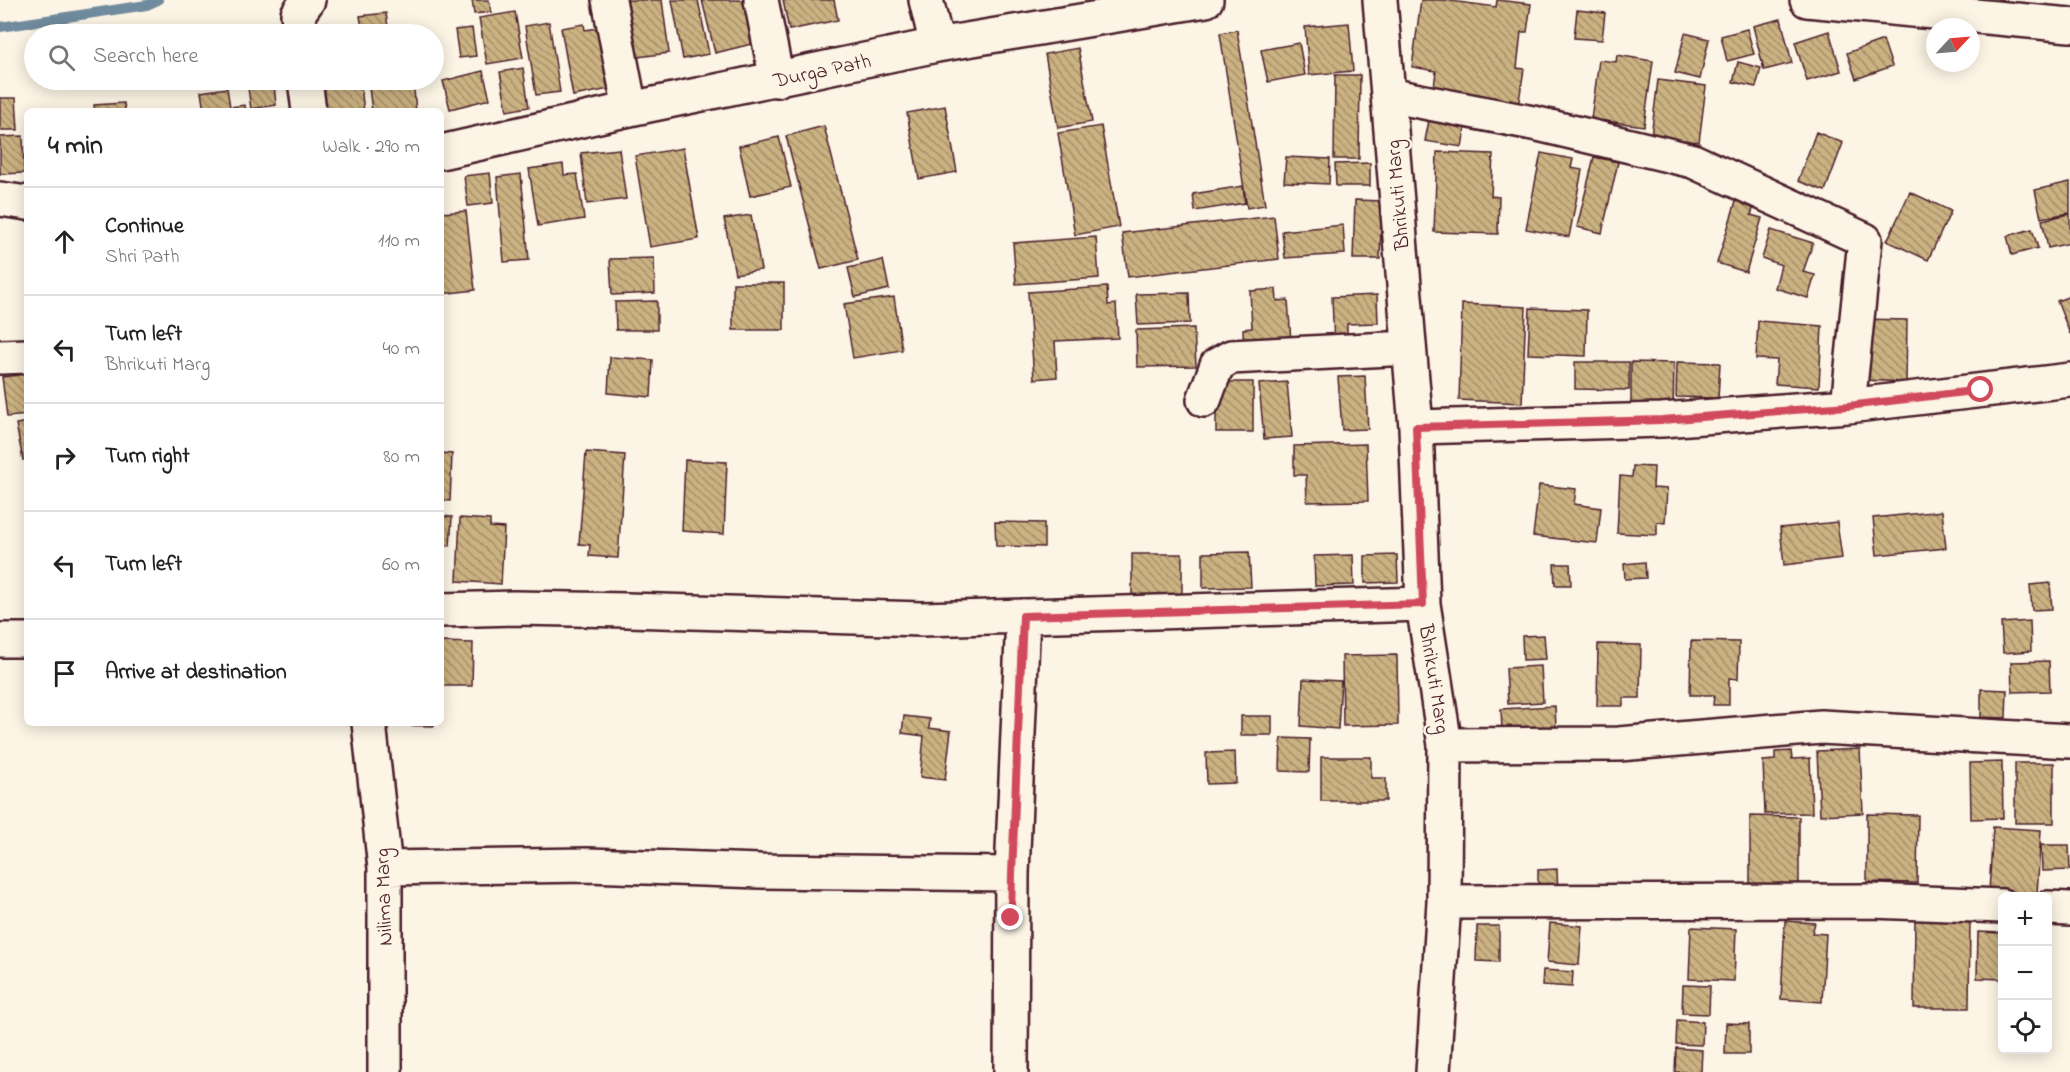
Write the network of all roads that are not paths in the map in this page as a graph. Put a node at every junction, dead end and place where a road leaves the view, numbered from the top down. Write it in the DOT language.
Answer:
graph roads {
  1 [pos="308,0"];
  2 [pos="609,0"];
  3 [pos="761,0"];
  4 [pos="926,0"];
  5 [pos="1206,0"];
  6 [pos="1380,0"];
  7 [pos="1807,0"];
  8 [pos="1877,3"];
  9 [pos="299,24"];
  10 [pos="2070,26"];
  11 [pos="937,45"];
  12 [pos="777,80"];
  13 [pos="306,90"];
  14 [pos="1388,95"];
  15 [pos="309,108"];
  16 [pos="630,109"];
  17 [pos="444,151"];
  18 [pos="0,199"];
  19 [pos="24,203"];
  20 [pos="1409,348"];
  21 [pos="24,356"];
  22 [pos="0,357"];
  23 [pos="2070,380"];
  24 [pos="1204,400"];
  25 [pos="1848,406"];
  26 [pos="1416,427"];
  27 [pos="1423,604"];
  28 [pos="444,610"];
  29 [pos="1023,616"];
  30 [pos="0,640"];
  31 [pos="24,640"];
  32 [pos="369,726"];
  33 [pos="2070,741"];
  34 [pos="1445,745"];
  35 [pos="385,868"];
  36 [pos="1012,874"];
  37 [pos="1444,902"];
  38 [pos="1998,906"];
  39 [pos="2052,908"];
  40 [pos="2070,909"];
  41 [pos="385,1072"];
  42 [pos="1011,1072"];
  43 [pos="1433,1072"];
  1 -- 9 [label="street"];
  2 -- 16 [label="street"];
  3 -- 12 [label="street"];
  4 -- 11 [label="street"];
  5 -- 11 [label="street, Durga Path"];
  6 -- 14 [label="street, Bhrikuti Marg"];
  7 -- 8 [label="street"];
  8 -- 10 [label="street"];
  11 -- 12 [label="street, Durga Path"];
  12 -- 16 [label="street, Durga Path"];
  13 -- 15 [label="street"];
  14 -- 20 [label="street, Bhrikuti Marg"];
  14 -- 25 [label="street"];
  16 -- 17 [label="street, Durga Path"];
  18 -- 19 [label="street"];
  20 -- 24 [label="street"];
  20 -- 26 [label="street, Bhrikuti Marg"];
  21 -- 22 [label="street"];
  23 -- 25 [label="street"];
  25 -- 26 [label="street"];
  26 -- 27 [label="street, Bhrikuti Marg"];
  27 -- 29 [label="street"];
  27 -- 34 [label="street, Bhrikuti Marg"];
  28 -- 29 [label="street"];
  29 -- 36 [label="street"];
  30 -- 31 [label="street"];
  32 -- 35 [label="street, Nilima Marg"];
  33 -- 34 [label="street"];
  34 -- 37 [label="street, Bhrikuti Marg"];
  35 -- 36 [label="street"];
  35 -- 41 [label="street, Nilima Marg"];
  36 -- 42 [label="street"];
  37 -- 38 [label="street"];
  37 -- 43 [label="street, Bhrikuti Marg"];
  39 -- 40 [label="street"];
}
